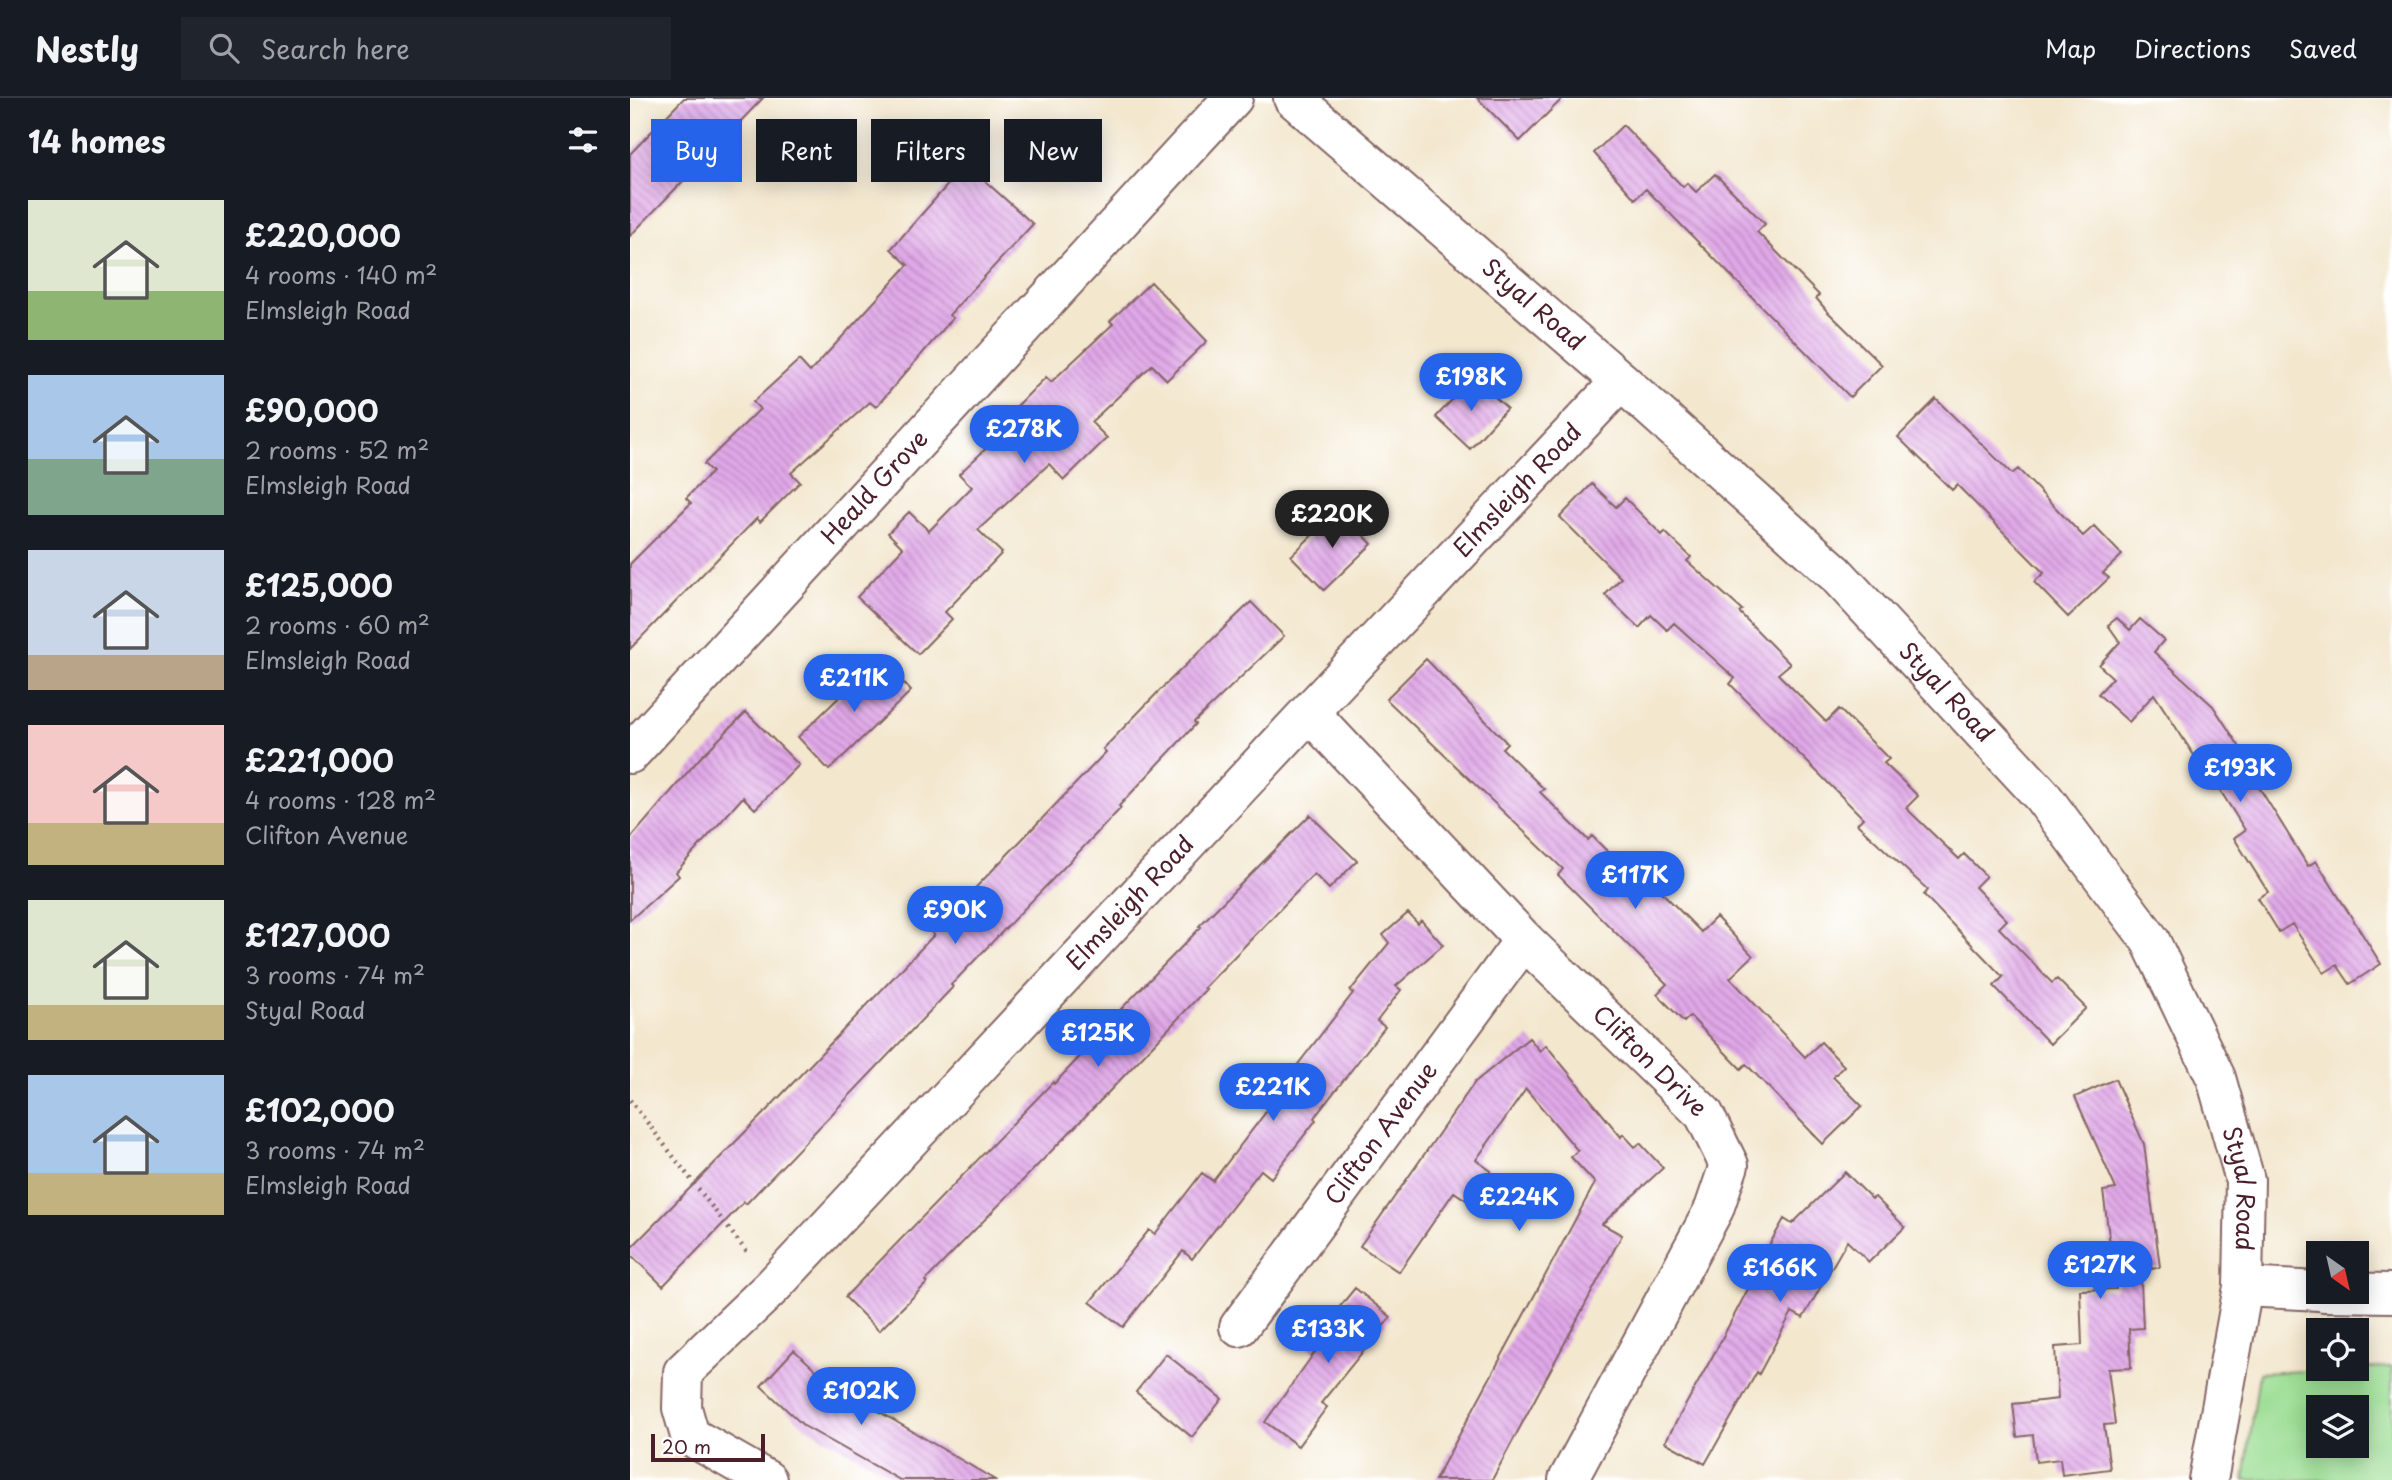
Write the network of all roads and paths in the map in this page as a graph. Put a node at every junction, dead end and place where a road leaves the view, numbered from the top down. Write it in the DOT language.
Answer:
graph roads {
  1 [pos="1233,98"];
  2 [pos="1293,98"];
  3 [pos="1621,381"];
  4 [pos="1309,712"];
  5 [pos="630,754"];
  6 [pos="1524,940"];
  7 [pos="630,1100"];
  8 [pos="773,1286"];
  9 [pos="2243,1287"];
  10 [pos="2306,1290"];
  11 [pos="2370,1292"];
  12 [pos="2392,1293"];
  13 [pos="1239,1327"];
  14 [pos="767,1480"];
  15 [pos="1567,1480"];
  16 [pos="2208,1480"];
  1 -- 5 [label="street, Heald Grove"];
  2 -- 3 [label="street, Styal Road"];
  3 -- 4 [label="street, Elmsleigh Road"];
  3 -- 9 [label="street, Styal Road"];
  4 -- 6 [label="street, Clifton Drive"];
  4 -- 8 [label="street, Elmsleigh Road"];
  6 -- 13 [label="street, Clifton Avenue"];
  6 -- 15 [label="street, Clifton Drive"];
  7 -- 8 [label="path"];
  8 -- 14 [label="street, Elmsleigh Road"];
  9 -- 10 [label="street"];
  9 -- 16 [label="street, Styal Road"];
  11 -- 12 [label="street"];
}
